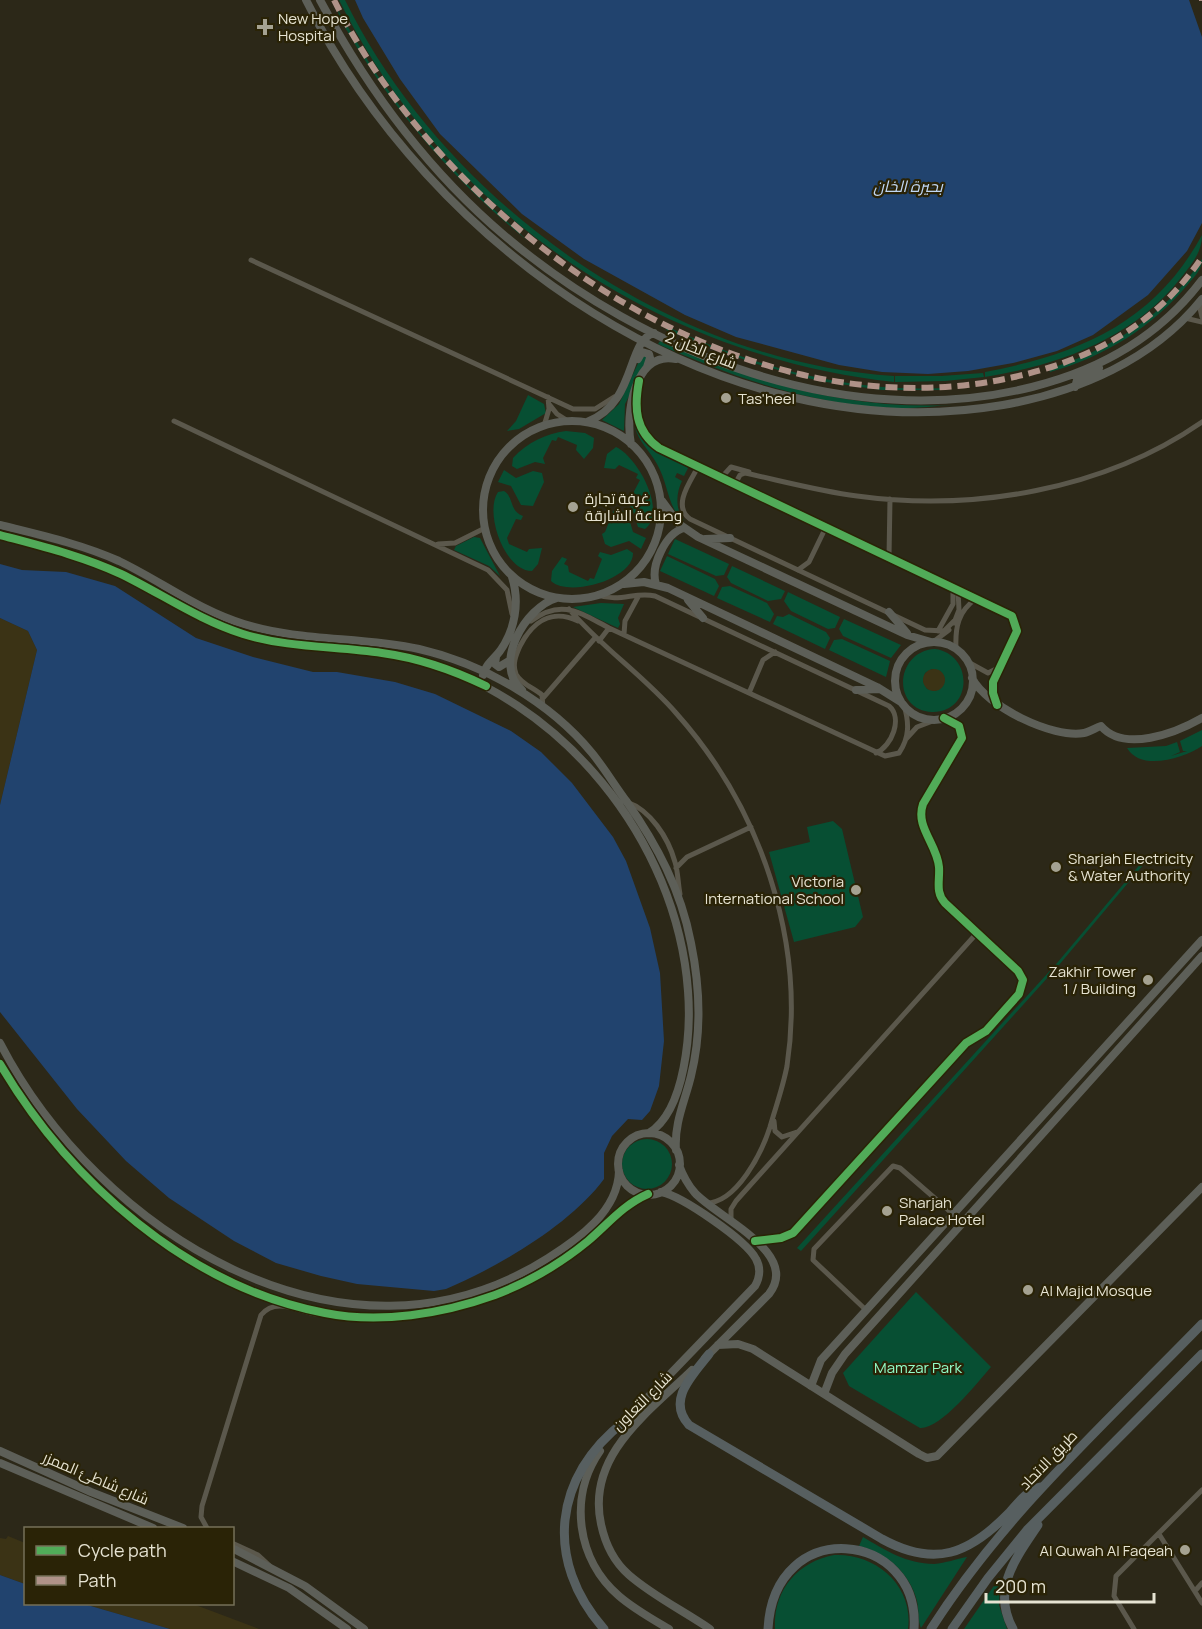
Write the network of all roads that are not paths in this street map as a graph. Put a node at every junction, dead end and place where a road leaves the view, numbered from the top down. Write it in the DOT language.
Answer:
graph roads {
  1 [pos="306,0"];
  2 [pos="320,0"];
  3 [pos="251,260"];
  4 [pos="1202,280"];
  5 [pos="1200,301"];
  6 [pos="1202,317"];
  7 [pos="1185,318"];
  8 [pos="1202,322"];
  9 [pos="654,333"];
  10 [pos="642,340"];
  11 [pos="1107,361"];
  12 [pos="692,363"];
  13 [pos="633,367"];
  14 [pos="646,371"];
  15 [pos="639,381"];
  16 [pos="1075,387"];
  17 [pos="624,388"];
  18 [pos="549,401"];
  19 [pos="174,421"];
  20 [pos="568,421"];
  21 [pos="587,422"];
  22 [pos="1202,423"];
  23 [pos="544,426"];
  24 [pos="632,444"];
  25 [pos="698,467"];
  26 [pos="756,476"];
  27 [pos="721,478"];
  28 [pos="692,479"];
  29 [pos="735,484"];
  30 [pos="660,498"];
  31 [pos="890,499"];
  32 [pos="0,525"];
  33 [pos="826,527"];
  34 [pos="485,528"];
  35 [pos="684,528"];
  36 [pos="28,532"];
  37 [pos="0,535"];
  38 [pos="730,538"];
  39 [pos="703,539"];
  40 [pos="425,540"];
  41 [pos="25,542"];
  42 [pos="889,557"];
  43 [pos="809,562"];
  44 [pos="798,570"];
  45 [pos="511,575"];
  46 [pos="811,576"];
  47 [pos="656,584"];
  48 [pos="619,585"];
  49 [pos="955,588"];
  50 [pos="597,595"];
  51 [pos="638,596"];
  52 [pos="685,596"];
  53 [pos="558,598"];
  54 [pos="977,598"];
  55 [pos="569,609"];
  56 [pos="889,612"];
  57 [pos="959,614"];
  58 [pos="703,618"];
  59 [pos="579,621"];
  60 [pos="954,621"];
  61 [pos="512,625"];
  62 [pos="523,628"];
  63 [pos="609,628"];
  64 [pos="937,632"];
  65 [pos="624,634"];
  66 [pos="908,635"];
  67 [pos="597,639"];
  68 [pos="932,642"];
  69 [pos="761,645"];
  70 [pos="956,649"];
  71 [pos="775,652"];
  72 [pos="496,655"];
  73 [pos="763,660"];
  74 [pos="509,661"];
  75 [pos="968,662"];
  76 [pos="1002,664"];
  77 [pos="483,672"];
  78 [pos="972,678"];
  79 [pos="486,686"];
  80 [pos="881,689"];
  81 [pos="856,690"];
  82 [pos="749,693"];
  83 [pos="543,698"];
  84 [pos="533,702"];
  85 [pos="902,704"];
  86 [pos="998,705"];
  87 [pos="543,708"];
  88 [pos="527,711"];
  89 [pos="941,718"];
  90 [pos="1202,718"];
  91 [pos="905,740"];
  92 [pos="876,753"];
  93 [pos="627,802"];
  94 [pos="751,827"];
  95 [pos="673,856"];
  96 [pos="687,857"];
  97 [pos="676,868"];
  98 [pos="680,902"];
  99 [pos="977,933"];
  100 [pos="1202,940"];
  101 [pos="1202,956"];
  102 [pos="0,1043"];
  103 [pos="0,1064"];
  104 [pos="775,1110"];
  105 [pos="800,1131"];
  106 [pos="649,1133"];
  107 [pos="779,1135"];
  108 [pos="766,1138"];
  109 [pos="784,1148"];
  110 [pos="676,1150"];
  111 [pos="679,1166"];
  112 [pos="619,1171"];
  113 [pos="1202,1187"];
  114 [pos="661,1192"];
  115 [pos="648,1194"];
  116 [pos="706,1203"];
  117 [pos="953,1214"];
  118 [pos="731,1222"];
  119 [pos="755,1241"];
  120 [pos="765,1249"];
  121 [pos="756,1258"];
  122 [pos="867,1310"];
  123 [pos="326,1314"];
  124 [pos="1202,1324"];
  125 [pos="718,1345"];
  126 [pos="709,1354"];
  127 [pos="1202,1354"];
  128 [pos="811,1386"];
  129 [pos="824,1394"];
  130 [pos="625,1421"];
  131 [pos="0,1451"];
  132 [pos="0,1463"];
  133 [pos="1041,1487"];
  134 [pos="1202,1490"];
  135 [pos="1051,1505"];
  136 [pos="151,1527"];
  137 [pos="180,1527"];
  138 [pos="206,1527"];
  139 [pos="1159,1534"];
  140 [pos="234,1544"];
  141 [pos="234,1549"];
  142 [pos="234,1562"];
  143 [pos="271,1567"];
  144 [pos="1202,1583"];
  145 [pos="1195,1591"];
  146 [pos="1202,1603"];
  147 [pos="347,1629"];
  148 [pos="364,1629"];
  149 [pos="604,1629"];
  150 [pos="669,1629"];
  151 [pos="710,1629"];
  152 [pos="768,1629"];
  153 [pos="914,1629"];
  154 [pos="931,1629"];
  155 [pos="952,1629"];
  156 [pos="1013,1629"];
  157 [pos="1134,1629"];
  1 -- 10 [label="street, شارع الخان 2"];
  2 -- 9 [label="street, شارع الخان 2"];
  3 -- 18 [label="street"];
  4 -- 11 [label="street, شارع الخان 2"];
  5 -- 6 [label="street"];
  5 -- 7 [label="street, شارع الخان 2"];
  7 -- 8 [label="street"];
  7 -- 16 [label="street, شارع الخان 2"];
  9 -- 10 [label="street"];
  9 -- 11 [label="street, شارع الخان 2"];
  10 -- 12 [label="street, شارع الخان 2"];
  10 -- 13 [label="street"];
  11 -- 16 [label="street"];
  12 -- 14 [label="street"];
  12 -- 16 [label="street, شارع الخان 2"];
  13 -- 14 [label="street"];
  13 -- 17 [label="street"];
  14 -- 15 [label="street"];
  15 -- 24 [label="street"];
  15 -- 25 [label="street"];
  17 -- 18 [label="street"];
  17 -- 21 [label="street"];
  18 -- 20 [label="street"];
  18 -- 23 [label="street"];
  19 -- 40 [label="street"];
  20 -- 21 [label="street"];
  20 -- 23 [label="street"];
  21 -- 24 [label="street"];
  22 -- 31 [label="street"];
  23 -- 34 [label="street"];
  24 -- 30 [label="street"];
  25 -- 27 [label="street"];
  25 -- 28 [label="street"];
  26 -- 27 [label="street"];
  26 -- 29 [label="street"];
  26 -- 31 [label="street"];
  27 -- 28 [label="street"];
  27 -- 29 [label="street"];
  28 -- 38 [label="street"];
  29 -- 33 [label="street"];
  30 -- 35 [label="street"];
  30 -- 48 [label="street"];
  31 -- 42 [label="street"];
  32 -- 36 [label="street"];
  33 -- 42 [label="street"];
  33 -- 43 [label="street"];
  34 -- 40 [label="street"];
  34 -- 45 [label="street"];
  35 -- 39 [label="street"];
  35 -- 47 [label="street"];
  36 -- 41 [label="street"];
  36 -- 77 [label="street"];
  37 -- 41 [label="street"];
  38 -- 39 [label="street"];
  38 -- 44 [label="street"];
  39 -- 66 [label="street"];
  40 -- 61 [label="street"];
  41 -- 79 [label="street"];
  42 -- 49 [label="street"];
  43 -- 44 [label="street"];
  43 -- 46 [label="street"];
  44 -- 46 [label="street"];
  45 -- 53 [label="street"];
  45 -- 61 [label="street"];
  46 -- 56 [label="street"];
  47 -- 48 [label="street"];
  47 -- 52 [label="street"];
  48 -- 50 [label="street"];
  49 -- 54 [label="street"];
  49 -- 57 [label="street"];
  49 -- 64 [label="street"];
  50 -- 51 [label="street"];
  50 -- 53 [label="street"];
  51 -- 58 [label="street"];
  51 -- 65 [label="street"];
  52 -- 58 [label="street"];
  52 -- 80 [label="street"];
  53 -- 62 [label="street"];
  54 -- 57 [label="street"];
  54 -- 76 [label="street"];
  55 -- 59 [label="street"];
  55 -- 62 [label="street"];
  55 -- 63 [label="street"];
  56 -- 64 [label="street"];
  56 -- 66 [label="street"];
  57 -- 60 [label="street"];
  57 -- 70 [label="street"];
  58 -- 69 [label="street"];
  59 -- 67 [label="street"];
  59 -- 83 [label="street"];
  60 -- 64 [label="street"];
  60 -- 68 [label="street"];
  61 -- 72 [label="street"];
  62 -- 74 [label="street"];
  63 -- 65 [label="street"];
  63 -- 67 [label="street"];
  65 -- 82 [label="street"];
  66 -- 68 [label="street"];
  67 -- 83 [label="street"];
  67 -- 94 [label="street"];
  68 -- 70 [label="street"];
  68 -- 85 [label="street"];
  69 -- 71 [label="street"];
  69 -- 73 [label="street"];
  70 -- 75 [label="street"];
  71 -- 73 [label="street"];
  71 -- 81 [label="street"];
  72 -- 74 [label="street"];
  72 -- 77 [label="street"];
  73 -- 82 [label="street"];
  74 -- 84 [label="street"];
  75 -- 76 [label="street"];
  75 -- 78 [label="street"];
  76 -- 86 [label="street"];
  77 -- 79 [label="street"];
  77 -- 84 [label="street"];
  78 -- 86 [label="street"];
  78 -- 89 [label="street"];
  79 -- 88 [label="street"];
  80 -- 81 [label="street"];
  80 -- 85 [label="street"];
  81 -- 92 [label="street"];
  82 -- 92 [label="street"];
  83 -- 87 [label="street"];
  84 -- 87 [label="street"];
  84 -- 88 [label="street"];
  85 -- 89 [label="street"];
  85 -- 91 [label="street"];
  86 -- 90 [label="street"];
  87 -- 93 [label="street"];
  88 -- 106 [label="street"];
  89 -- 91 [label="street"];
  89 -- 99 [label="street"];
  91 -- 92 [label="street"];
  93 -- 95 [label="street"];
  93 -- 98 [label="street"];
  94 -- 96 [label="street"];
  94 -- 104 [label="street"];
  95 -- 96 [label="street"];
  95 -- 97 [label="street"];
  96 -- 97 [label="street"];
  97 -- 98 [label="street"];
  98 -- 110 [label="street"];
  99 -- 105 [label="street"];
  99 -- 119 [label="street"];
  100 -- 117 [label="street"];
  101 -- 129 [label="street"];
  102 -- 112 [label="street"];
  103 -- 123 [label="street"];
  104 -- 107 [label="street"];
  104 -- 108 [label="street"];
  105 -- 107 [label="street"];
  105 -- 109 [label="street"];
  106 -- 110 [label="street"];
  106 -- 112 [label="street"];
  107 -- 108 [label="street"];
  107 -- 109 [label="street"];
  108 -- 116 [label="street"];
  109 -- 118 [label="street"];
  110 -- 111 [label="street"];
  111 -- 114 [label="street"];
  111 -- 116 [label="street"];
  112 -- 115 [label="street"];
  113 -- 129 [label="street"];
  114 -- 115 [label="street"];
  114 -- 121 [label="street"];
  115 -- 123 [label="street"];
  116 -- 118 [label="street"];
  117 -- 122 [label="street"];
  117 -- 122 [label="street"];
  118 -- 119 [label="street"];
  119 -- 120 [label="street"];
  120 -- 121 [label="street"];
  120 -- 125 [label="street, شارع التعاون"];
  121 -- 130 [label="street, شارع التعاون"];
  122 -- 128 [label="street"];
  123 -- 138 [label="street"];
  124 -- 133 [label="highway, طريق الاتحاد"];
  125 -- 126 [label="street, شارع التعاون"];
  125 -- 128 [label="street"];
  126 -- 133 [label="highway"];
  126 -- 151 [label="street, شارع التعاون"];
  127 -- 135 [label="highway"];
  128 -- 129 [label="street"];
  130 -- 149 [label="highway"];
  130 -- 150 [label="street, شارع التعاون"];
  131 -- 137 [label="street, شارع شاطئ الممزر"];
  132 -- 136 [label="street, شارع شاطئ الممزر"];
  133 -- 154 [label="highway, طريق الاتحاد"];
  134 -- 139 [label="street"];
  135 -- 155 [label="highway"];
  135 -- 156 [label="highway"];
  139 -- 145 [label="street"];
  139 -- 157 [label="street"];
  140 -- 143 [label="street"];
  141 -- 143 [label="street"];
  142 -- 147 [label="street"];
  143 -- 148 [label="street"];
  144 -- 145 [label="street"];
  145 -- 146 [label="street"];
  152 -- 153 [label="highway"];
}
